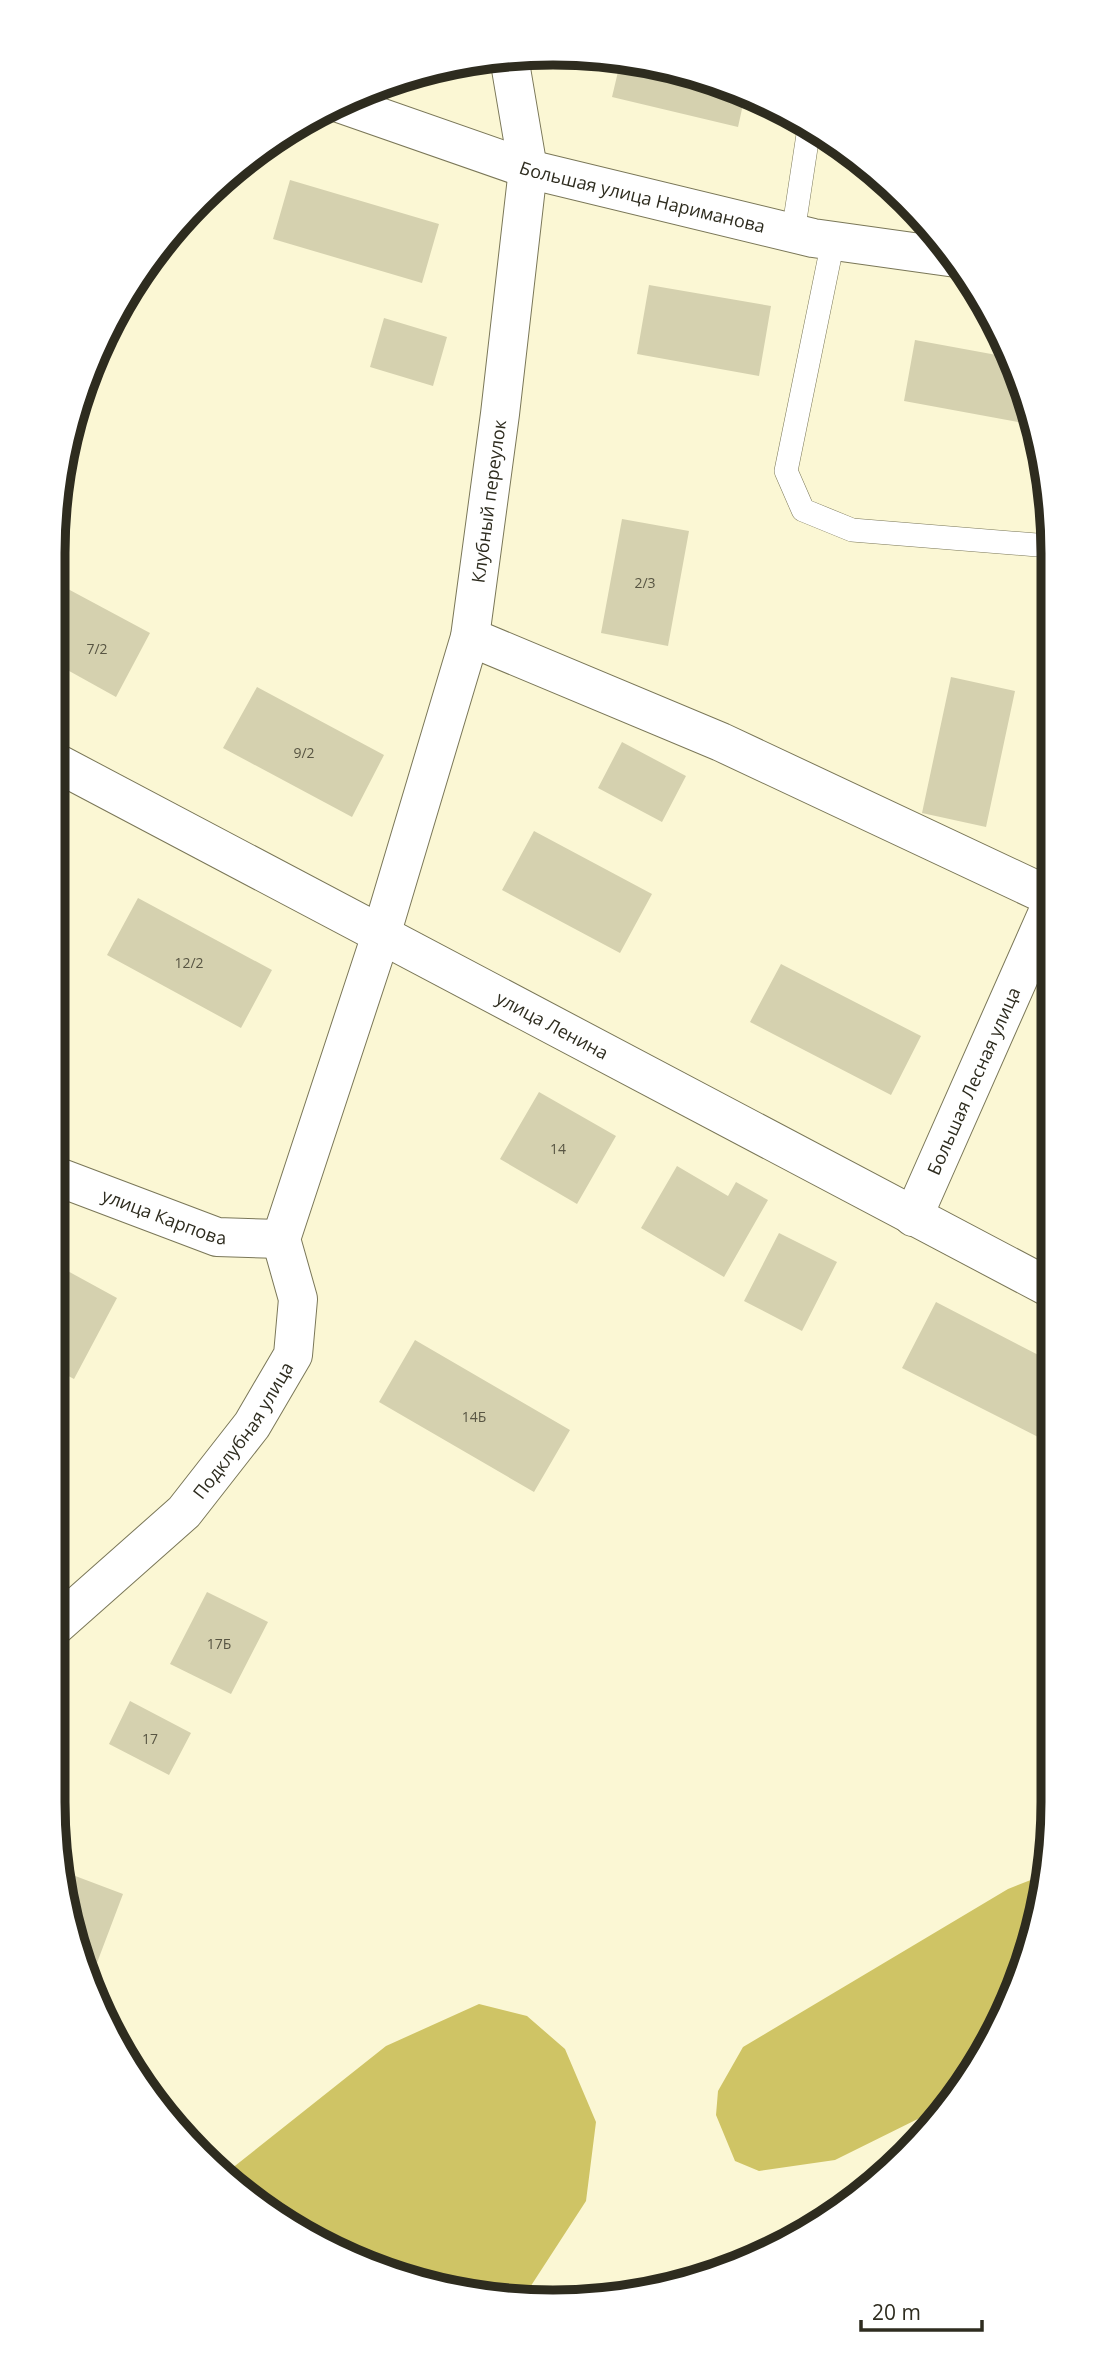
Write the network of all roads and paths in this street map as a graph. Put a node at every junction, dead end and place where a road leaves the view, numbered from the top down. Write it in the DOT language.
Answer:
graph roads {
  1 [pos="511,67"];
  2 [pos="353,108"];
  3 [pos="808,137"];
  4 [pos="528,169"];
  5 [pos="793,233"];
  6 [pos="833,240"];
  7 [pos="940,256"];
  8 [pos="1041,545"];
  9 [pos="470,637"];
  10 [pos="65,768"];
  11 [pos="1041,892"];
  12 [pos="1041,928"];
  13 [pos="381,936"];
  14 [pos="65,1180"];
  15 [pos="913,1217"];
  16 [pos="281,1239"];
  17 [pos="1041,1283"];
  18 [pos="65,1616"];
  1 -- 4 [label="street, Клубный переулок"];
  2 -- 4 [label="street, Большая улица Нариманова"];
  3 -- 5 [label="lane"];
  4 -- 5 [label="street, Большая улица Нариманова"];
  4 -- 9 [label="street, Клубный переулок"];
  5 -- 6 [label="street, Большая улица Нариманова"];
  6 -- 7 [label="street, Большая улица Нариманова"];
  6 -- 8 [label="lane"];
  9 -- 11 [label="street"];
  9 -- 13 [label="street, Клубный переулок"];
  10 -- 13 [label="street, улица Ленина"];
  12 -- 15 [label="street, Большая Лесная улица"];
  13 -- 15 [label="street, улица Ленина"];
  13 -- 16 [label="street"];
  14 -- 16 [label="street, улица Карпова"];
  15 -- 17 [label="street, улица Ленина"];
  16 -- 18 [label="street, Подклубная улица"];
}
